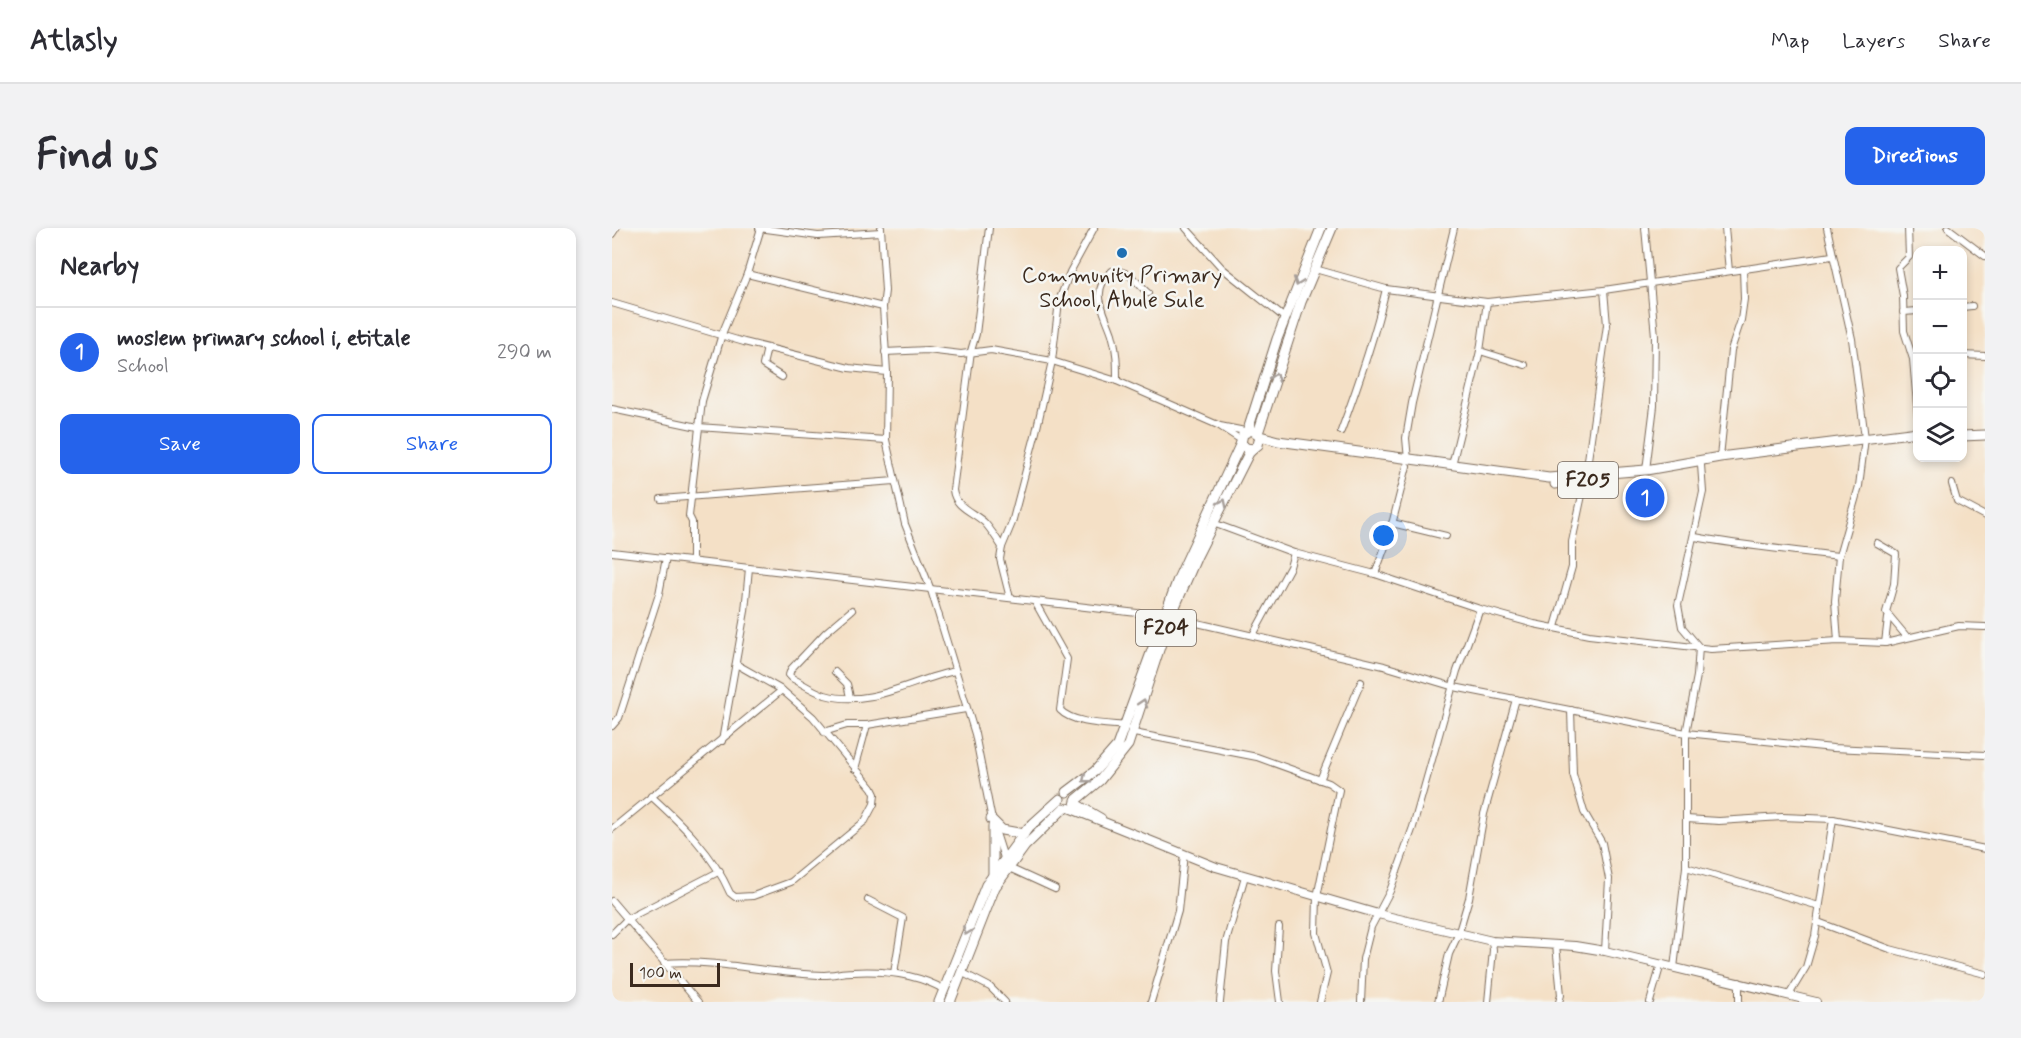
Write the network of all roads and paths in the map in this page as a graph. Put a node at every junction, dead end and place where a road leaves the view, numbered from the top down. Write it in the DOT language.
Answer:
graph roads {
  1 [pos="616,228"];
  2 [pos="760,228"];
  3 [pos="988,228"];
  4 [pos="1094,228"];
  5 [pos="1186,228"];
  6 [pos="1321,228"];
  7 [pos="1332,228"];
  8 [pos="1455,228"];
  9 [pos="1645,228"];
  10 [pos="1725,228"];
  11 [pos="1827,228"];
  12 [pos="1908,228"];
  13 [pos="1948,228"];
  14 [pos="881,230"];
  15 [pos="612,234"];
  16 [pos="1832,256"];
  17 [pos="1985,256"];
  18 [pos="1315,269"];
  19 [pos="1743,269"];
  20 [pos="1729,271"];
  21 [pos="747,274"];
  22 [pos="1652,283"];
  23 [pos="1386,289"];
  24 [pos="1604,290"];
  25 [pos="1148,292"];
  26 [pos="1438,297"];
  27 [pos="1487,302"];
  28 [pos="612,303"];
  29 [pos="883,306"];
  30 [pos="1967,306"];
  31 [pos="1972,306"];
  32 [pos="1913,311"];
  33 [pos="1903,312"];
  34 [pos="1286,319"];
  35 [pos="722,334"];
  36 [pos="767,348"];
  37 [pos="971,351"];
  38 [pos="1480,351"];
  39 [pos="1913,351"];
  40 [pos="885,352"];
  41 [pos="1967,355"];
  42 [pos="1985,356"];
  43 [pos="1052,361"];
  44 [pos="1525,365"];
  45 [pos="887,372"];
  46 [pos="782,376"];
  47 [pos="1117,381"];
  48 [pos="612,409"];
  49 [pos="698,427"];
  50 [pos="1341,431"];
  51 [pos="1967,433"];
  52 [pos="1985,433"];
  53 [pos="1913,434"];
  54 [pos="1251,439"];
  55 [pos="886,440"];
  56 [pos="1864,440"];
  57 [pos="1720,457"];
  58 [pos="1408,463"];
  59 [pos="1452,465"];
  60 [pos="1701,465"];
  61 [pos="1646,470"];
  62 [pos="1586,477"];
  63 [pos="895,481"];
  64 [pos="1952,484"];
  65 [pos="692,497"];
  66 [pos="661,499"];
  67 [pos="1985,516"];
  68 [pos="1213,523"];
  69 [pos="1392,523"];
  70 [pos="1446,536"];
  71 [pos="1695,537"];
  72 [pos="1877,543"];
  73 [pos="1002,547"];
  74 [pos="612,552"];
  75 [pos="1294,553"];
  76 [pos="1839,556"];
  77 [pos="666,558"];
  78 [pos="692,561"];
  79 [pos="749,568"];
  80 [pos="1375,574"];
  81 [pos="931,590"];
  82 [pos="1010,598"];
  83 [pos="1035,602"];
  84 [pos="1480,609"];
  85 [pos="852,610"];
  86 [pos="1167,616"];
  87 [pos="1888,618"];
  88 [pos="1555,627"];
  89 [pos="1985,627"];
  90 [pos="1253,635"];
  91 [pos="1907,637"];
  92 [pos="1838,641"];
  93 [pos="1885,643"];
  94 [pos="1699,647"];
  95 [pos="736,664"];
  96 [pos="955,671"];
  97 [pos="835,672"];
  98 [pos="1361,682"];
  99 [pos="1454,687"];
  100 [pos="782,690"];
  101 [pos="850,697"];
  102 [pos="1516,699"];
  103 [pos="966,709"];
  104 [pos="1571,710"];
  105 [pos="867,725"];
  106 [pos="612,726"];
  107 [pos="1130,729"];
  108 [pos="824,732"];
  109 [pos="1686,733"];
  110 [pos="722,741"];
  111 [pos="1985,755"];
  112 [pos="855,769"];
  113 [pos="1320,780"];
  114 [pos="651,796"];
  115 [pos="1069,804"];
  116 [pos="1686,819"];
  117 [pos="1833,819"];
  118 [pos="992,823"];
  119 [pos="612,829"];
  120 [pos="1024,834"];
  121 [pos="1985,849"];
  122 [pos="1184,854"];
  123 [pos="1004,858"];
  124 [pos="1686,867"];
  125 [pos="1009,868"];
  126 [pos="720,871"];
  127 [pos="993,875"];
  128 [pos="1245,876"];
  129 [pos="1055,890"];
  130 [pos="1317,897"];
  131 [pos="612,900"];
  132 [pos="868,900"];
  133 [pos="1819,906"];
  134 [pos="1378,914"];
  135 [pos="627,919"];
  136 [pos="1818,922"];
  137 [pos="1279,927"];
  138 [pos="612,934"];
  139 [pos="1458,935"];
  140 [pos="1492,941"];
  141 [pos="1556,945"];
  142 [pos="1605,951"];
  143 [pos="664,963"];
  144 [pos="1661,964"];
  145 [pos="1674,968"];
  146 [pos="894,973"];
  147 [pos="963,973"];
  148 [pos="1985,974"];
  149 [pos="1738,982"];
  150 [pos="945,990"];
  151 [pos="1789,995"];
  152 [pos="698,1002"];
  153 [pos="939,1002"];
  154 [pos="950,1002"];
  155 [pos="1005,1002"];
  156 [pos="1151,1002"];
  157 [pos="1220,1002"];
  158 [pos="1281,1002"];
  159 [pos="1320,1002"];
  160 [pos="1361,1002"];
  161 [pos="1438,1002"];
  162 [pos="1488,1002"];
  163 [pos="1559,1002"];
  164 [pos="1650,1002"];
  165 [pos="1739,1002"];
  166 [pos="1816,1002"];
  1 -- 15 [label="street"];
  2 -- 14 [label="street"];
  2 -- 21 [label="street"];
  3 -- 37 [label="street"];
  4 -- 43 [label="street"];
  5 -- 34 [label="street"];
  6 -- 34 [label="main road, F204, one-way"];
  7 -- 18 [label="main road, F204"];
  8 -- 26 [label="street"];
  9 -- 22 [label="street"];
  10 -- 20 [label="street"];
  11 -- 16 [label="street"];
  12 -- 33 [label="street"];
  13 -- 17 [label="street"];
  14 -- 29 [label="street"];
  16 -- 19 [label="street"];
  16 -- 56 [label="street"];
  18 -- 23 [label="street"];
  54 -- 18 [label="main road, F204, one-way"];
  19 -- 20 [label="street"];
  19 -- 57 [label="street"];
  20 -- 22 [label="street"];
  21 -- 29 [label="street"];
  21 -- 35 [label="street"];
  22 -- 24 [label="street"];
  22 -- 61 [label="street"];
  23 -- 26 [label="street"];
  23 -- 50 [label="street"];
  24 -- 27 [label="street"];
  24 -- 62 [label="street"];
  25 -- 47 [label="street"];
  26 -- 27 [label="street"];
  26 -- 58 [label="street"];
  27 -- 38 [label="street"];
  28 -- 35 [label="street"];
  29 -- 40 [label="street"];
  30 -- 31 [label="street"];
  32 -- 33 [label="street"];
  33 -- 39 [label="street"];
  34 -- 54 [label="main road, F204"];
  35 -- 36 [label="street"];
  35 -- 49 [label="street"];
  36 -- 45 [label="street"];
  36 -- 46 [label="street"];
  37 -- 40 [label="street"];
  37 -- 43 [label="street"];
  37 -- 73 [label="street"];
  38 -- 44 [label="street"];
  38 -- 59 [label="street"];
  40 -- 45 [label="street"];
  41 -- 42 [label="street"];
  43 -- 47 [label="street"];
  43 -- 73 [label="street"];
  45 -- 55 [label="street"];
  47 -- 54 [label="street"];
  48 -- 49 [label="street"];
  49 -- 55 [label="street"];
  49 -- 65 [label="street"];
  51 -- 52 [label="main road"];
  53 -- 56 [label="main road, F205"];
  54 -- 58 [label="main road, F205"];
  68 -- 54 [label="main road, F204, one-way"];
  54 -- 86 [label="main road, F204"];
  55 -- 63 [label="street"];
  56 -- 57 [label="main road, F205"];
  56 -- 60 [label="main road, F205"];
  56 -- 76 [label="street"];
  57 -- 61 [label="main road, F205"];
  58 -- 59 [label="main road, F205"];
  58 -- 62 [label="main road, F205"];
  58 -- 69 [label="street"];
  59 -- 62 [label="main road, F205"];
  60 -- 62 [label="main road, F205"];
  60 -- 71 [label="street"];
  61 -- 62 [label="main road, F205"];
  62 -- 88 [label="street"];
  63 -- 65 [label="street"];
  63 -- 81 [label="street"];
  64 -- 67 [label="street"];
  65 -- 66 [label="street"];
  65 -- 78 [label="street"];
  68 -- 75 [label="street"];
  68 -- 86 [label="main road, F204"];
  69 -- 70 [label="street"];
  69 -- 80 [label="street"];
  71 -- 76 [label="street"];
  71 -- 94 [label="street"];
  72 -- 87 [label="street"];
  73 -- 82 [label="street"];
  74 -- 77 [label="street"];
  75 -- 80 [label="street"];
  75 -- 90 [label="street"];
  76 -- 92 [label="street"];
  77 -- 78 [label="street"];
  77 -- 106 [label="street"];
  78 -- 79 [label="street"];
  79 -- 81 [label="street"];
  79 -- 95 [label="street"];
  80 -- 84 [label="street"];
  81 -- 82 [label="street"];
  81 -- 96 [label="street"];
  82 -- 83 [label="street"];
  83 -- 86 [label="street"];
  83 -- 107 [label="street"];
  84 -- 88 [label="street"];
  84 -- 99 [label="street"];
  85 -- 101 [label="street"];
  86 -- 90 [label="street"];
  86 -- 107 [label="main road, F204"];
  87 -- 91 [label="street"];
  87 -- 93 [label="street"];
  88 -- 94 [label="street"];
  89 -- 91 [label="street"];
  90 -- 99 [label="street"];
  91 -- 93 [label="street"];
  92 -- 93 [label="street"];
  92 -- 94 [label="street"];
  94 -- 109 [label="street"];
  95 -- 100 [label="street"];
  95 -- 110 [label="street"];
  96 -- 101 [label="street"];
  96 -- 103 [label="street"];
  97 -- 101 [label="street"];
  98 -- 113 [label="street"];
  99 -- 102 [label="street"];
  99 -- 134 [label="street"];
  100 -- 108 [label="street"];
  100 -- 110 [label="street"];
  102 -- 104 [label="street"];
  102 -- 139 [label="street"];
  103 -- 105 [label="street"];
  103 -- 118 [label="street"];
  104 -- 109 [label="street"];
  104 -- 142 [label="street"];
  105 -- 108 [label="street"];
  105 -- 112 [label="street"];
  107 -- 113 [label="street"];
  107 -- 115 [label="main road, F204"];
  107 -- 115 [label="main road, F204, one-way"];
  108 -- 112 [label="street"];
  109 -- 111 [label="street"];
  109 -- 116 [label="street"];
  110 -- 114 [label="street"];
  112 -- 126 [label="street"];
  113 -- 130 [label="street"];
  114 -- 119 [label="street"];
  114 -- 126 [label="street"];
  115 -- 120 [label="main road, F204"];
  115 -- 122 [label="street"];
  115 -- 125 [label="main road, F204"];
  116 -- 117 [label="street"];
  116 -- 124 [label="street"];
  117 -- 121 [label="street"];
  117 -- 133 [label="street"];
  118 -- 120 [label="main road"];
  118 -- 123 [label="street"];
  118 -- 127 [label="main road"];
  120 -- 123 [label="main road, F204"];
  122 -- 128 [label="street"];
  122 -- 156 [label="street"];
  123 -- 127 [label="main road, F204"];
  124 -- 133 [label="street"];
  124 -- 145 [label="street"];
  125 -- 129 [label="street"];
  125 -- 147 [label="main road, F204"];
  126 -- 135 [label="street"];
  127 -- 150 [label="main road, F204, one-way"];
  128 -- 130 [label="street"];
  128 -- 157 [label="street"];
  130 -- 134 [label="street"];
  130 -- 159 [label="street"];
  131 -- 135 [label="street"];
  132 -- 146 [label="street"];
  133 -- 136 [label="street"];
  134 -- 139 [label="street"];
  134 -- 160 [label="street"];
  135 -- 138 [label="street"];
  135 -- 143 [label="street"];
  136 -- 148 [label="street"];
  136 -- 151 [label="street"];
  137 -- 158 [label="street"];
  139 -- 140 [label="street"];
  139 -- 161 [label="street"];
  140 -- 141 [label="street"];
  140 -- 162 [label="street"];
  141 -- 142 [label="street"];
  141 -- 163 [label="street"];
  142 -- 144 [label="street"];
  143 -- 146 [label="street"];
  143 -- 152 [label="street"];
  144 -- 145 [label="street"];
  144 -- 164 [label="street"];
  145 -- 149 [label="street"];
  146 -- 150 [label="street"];
  147 -- 154 [label="main road, F204"];
  147 -- 155 [label="street"];
  149 -- 151 [label="street"];
  149 -- 165 [label="street"];
  150 -- 153 [label="main road, F204"];
  151 -- 166 [label="street"];
}
